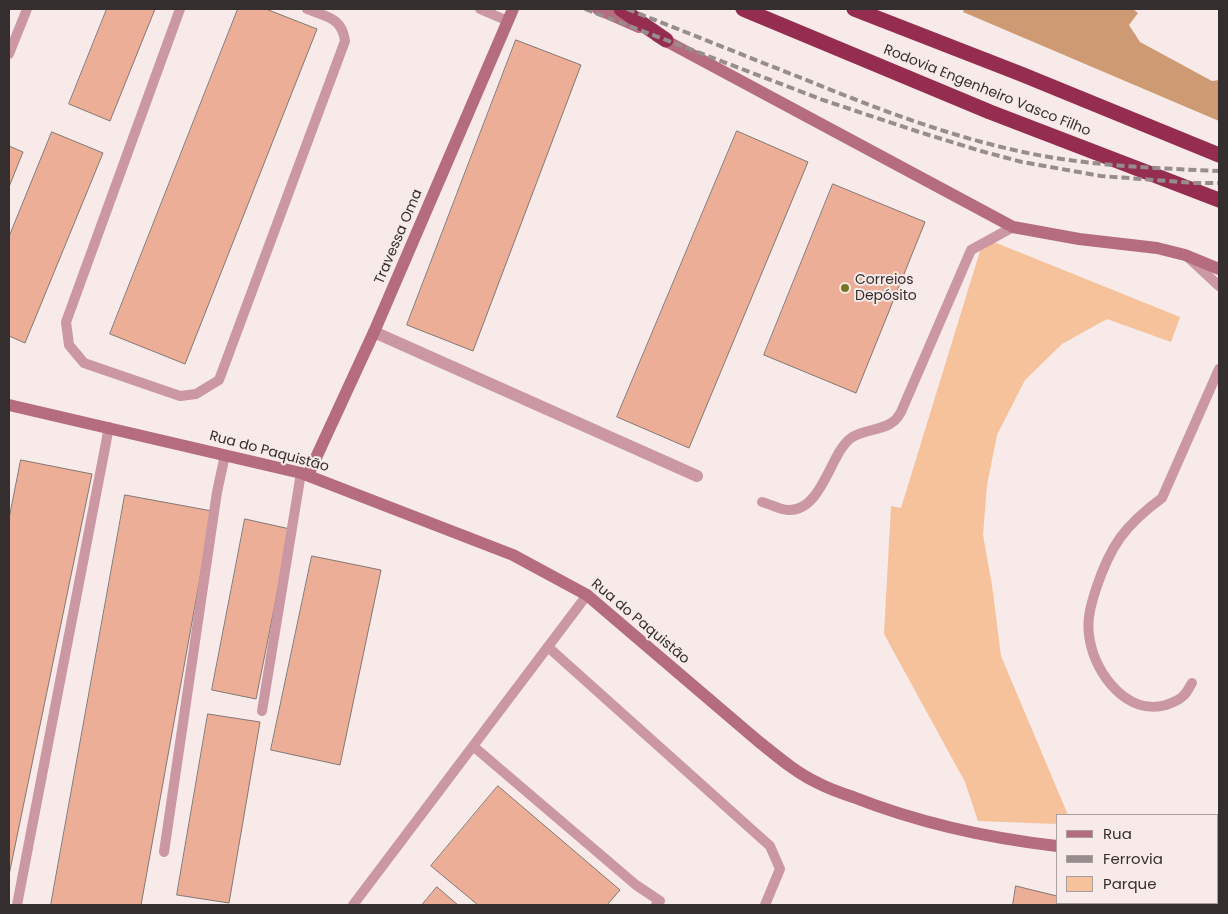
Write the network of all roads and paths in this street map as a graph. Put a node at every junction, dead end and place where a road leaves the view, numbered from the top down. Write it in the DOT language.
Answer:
graph roads {
  1 [pos="27,9"];
  2 [pos="180,9"];
  3 [pos="307,9"];
  4 [pos="480,9"];
  5 [pos="598,9"];
  6 [pos="621,9"];
  7 [pos="743,9"];
  8 [pos="854,9"];
  9 [pos="511,15"];
  10 [pos="666,40"];
  11 [pos="9,54"];
  12 [pos="1204,149"];
  13 [pos="1219,150"];
  14 [pos="1219,155"];
  15 [pos="1219,200"];
  16 [pos="1013,226"];
  17 [pos="1185,255"];
  18 [pos="1219,269"];
  19 [pos="1219,286"];
  20 [pos="374,332"];
  21 [pos="1219,369"];
  22 [pos="9,405"];
  23 [pos="108,427"];
  24 [pos="224,455"];
  25 [pos="304,474"];
  26 [pos="697,476"];
  27 [pos="762,502"];
  28 [pos="587,595"];
  29 [pos="548,647"];
  30 [pos="1192,684"];
  31 [pos="262,711"];
  32 [pos="472,746"];
  33 [pos="1056,846"];
  34 [pos="164,852"];
  35 [pos="661,904"];
  36 [pos="18,905"];
  37 [pos="353,905"];
  38 [pos="765,905"];
  1 -- 11 [label="lane"];
  2 -- 3 [label="lane"];
  4 -- 9 [label="lane"];
  5 -- 10 [label="main road"];
  6 -- 10 [label="highway"];
  7 -- 15 [label="highway, Rodovia Engenheiro Vasco Filho"];
  8 -- 12 [label="highway, Rodovia Engenheiro Vasco Filho"];
  9 -- 20 [label="main road, Travessa Oma"];
  10 -- 16 [label="main road"];
  12 -- 13 [label="lane"];
  12 -- 14 [label="highway, Rodovia Engenheiro Vasco Filho"];
  16 -- 17 [label="main road"];
  16 -- 27 [label="lane"];
  17 -- 18 [label="main road"];
  17 -- 19 [label="lane"];
  20 -- 25 [label="main road, Travessa Oma"];
  20 -- 26 [label="street"];
  21 -- 30 [label="lane"];
  22 -- 23 [label="main road, Rua do Paquistão"];
  23 -- 24 [label="main road, Rua do Paquistão"];
  23 -- 36 [label="lane"];
  24 -- 25 [label="main road, Rua do Paquistão"];
  24 -- 34 [label="lane"];
  25 -- 28 [label="main road, Rua do Paquistão"];
  25 -- 31 [label="lane"];
  28 -- 29 [label="lane"];
  28 -- 33 [label="main road, Rua do Paquistão"];
  29 -- 32 [label="lane"];
  29 -- 38 [label="lane"];
  32 -- 35 [label="lane"];
  32 -- 37 [label="lane"];
}
